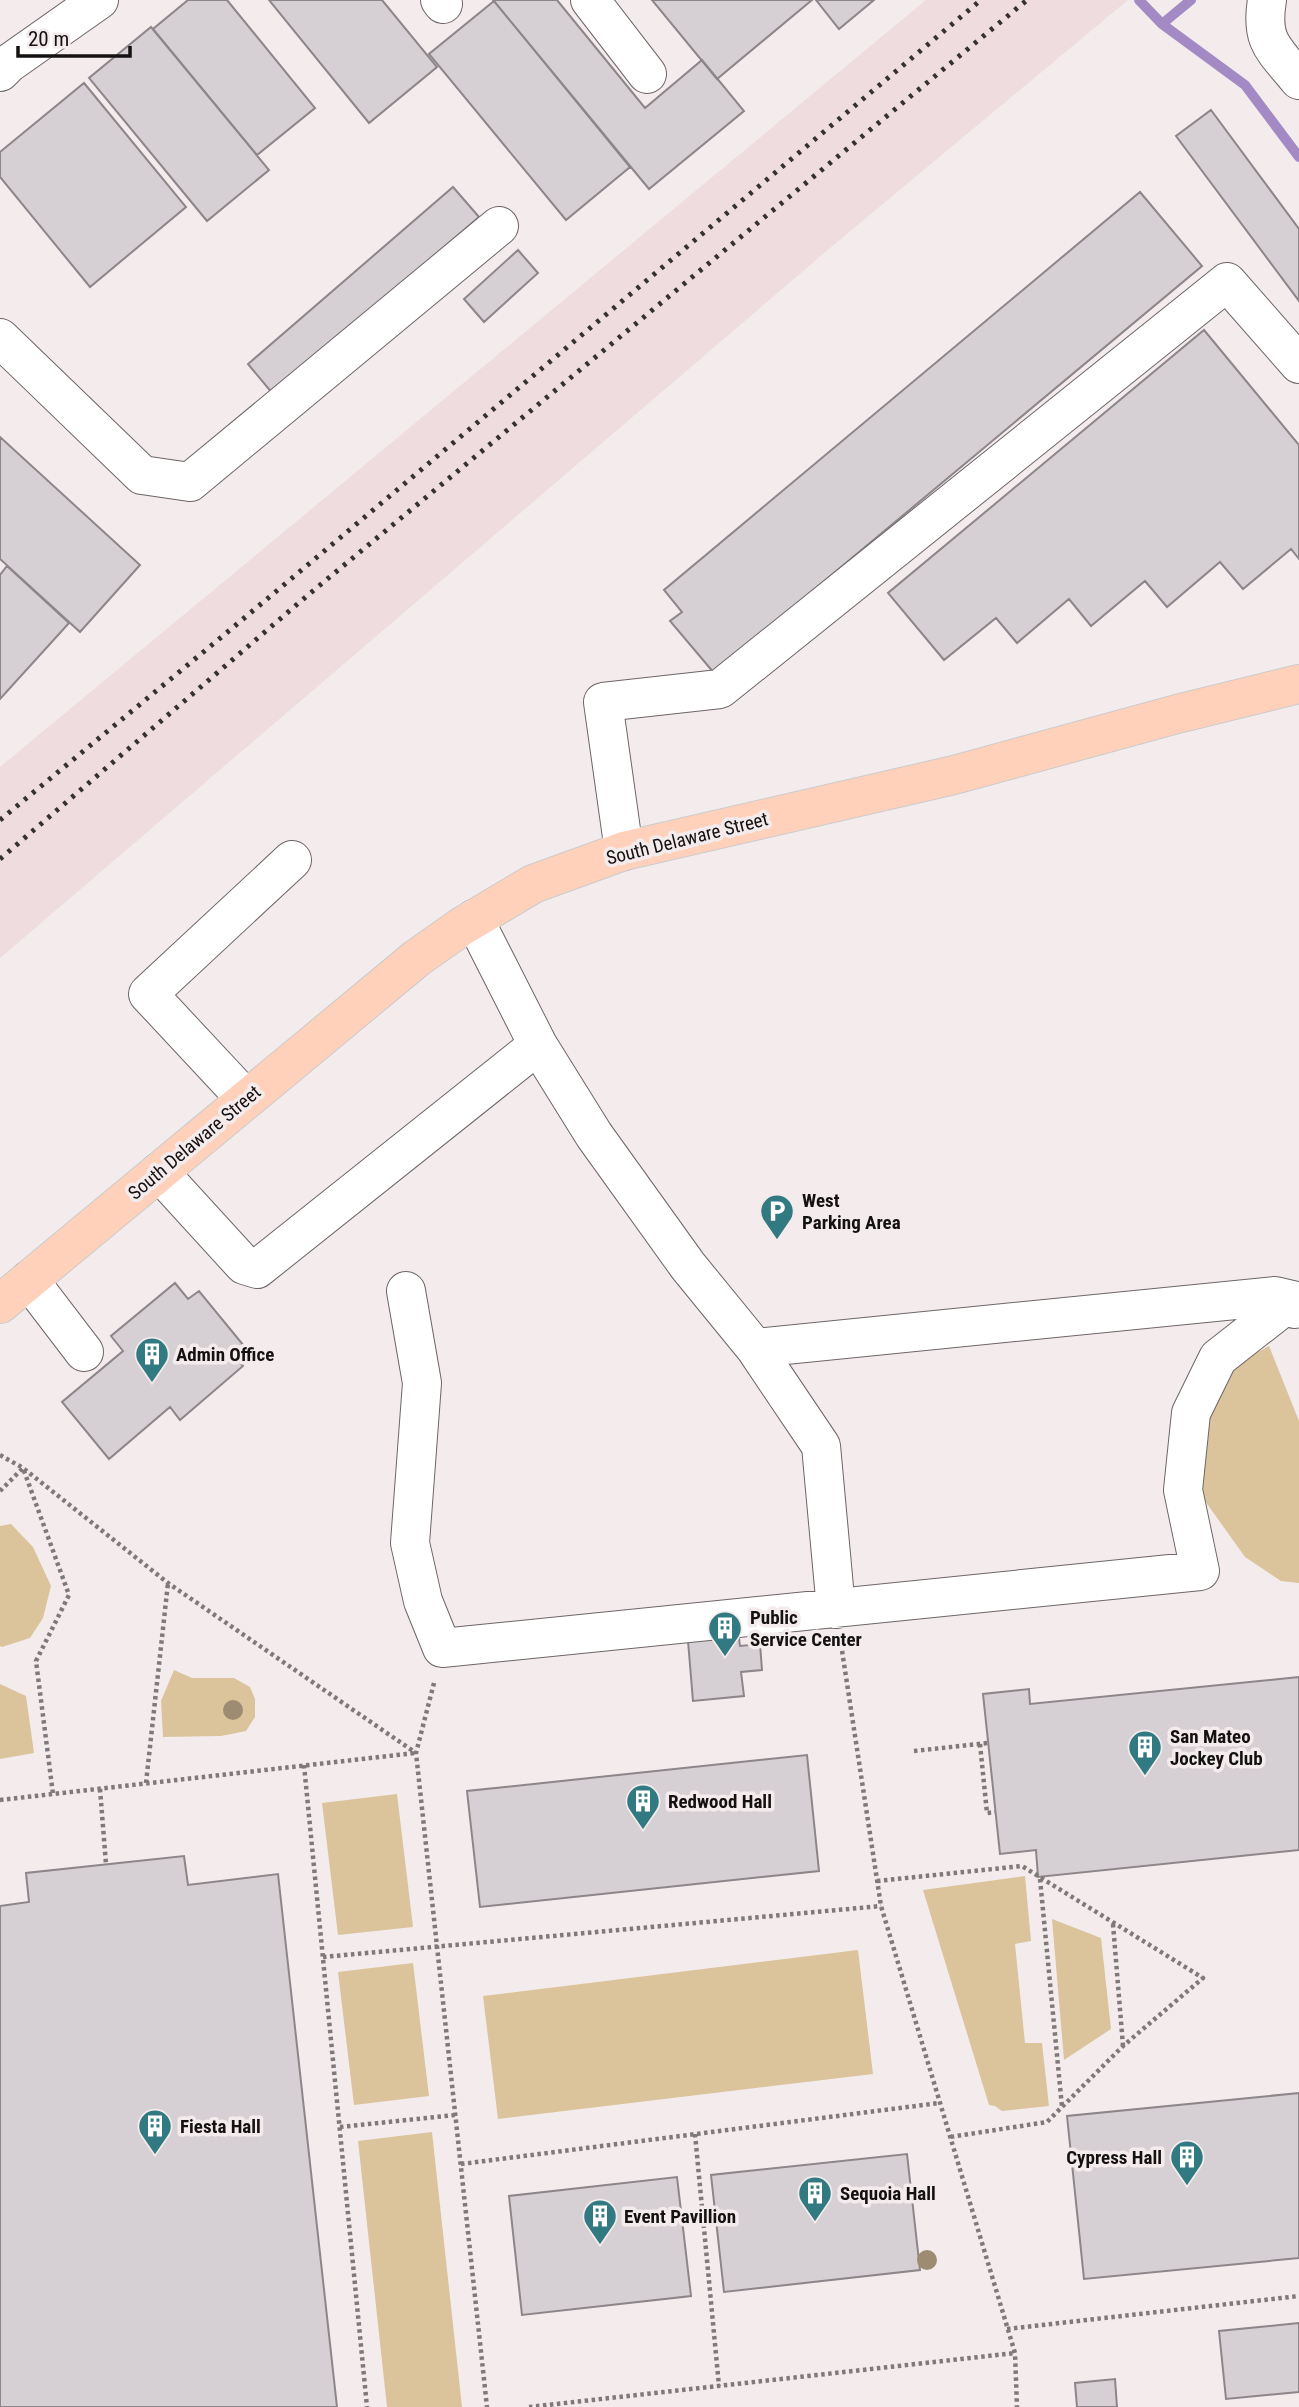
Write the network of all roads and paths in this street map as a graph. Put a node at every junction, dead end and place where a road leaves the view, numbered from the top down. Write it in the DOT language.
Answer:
graph roads {
  1 [pos="99,0"];
  2 [pos="590,0"];
  3 [pos="1267,0"];
  4 [pos="0,72"];
  5 [pos="647,74"];
  6 [pos="1299,80"];
  7 [pos="499,226"];
  8 [pos="0,338"];
  9 [pos="1299,364"];
  10 [pos="1299,684"];
  11 [pos="624,851"];
  12 [pos="292,860"];
  13 [pos="474,919"];
  14 [pos="538,1045"];
  15 [pos="246,1099"];
  16 [pos="159,1172"];
  17 [pos="29,1280"];
  18 [pos="405,1291"];
  19 [pos="0,1304"];
  20 [pos="1296,1311"];
  21 [pos="755,1348"];
  22 [pos="84,1352"];
  23 [pos="0,1455"];
  24 [pos="23,1468"];
  25 [pos="0,1492"];
  26 [pos="168,1583"];
  27 [pos="836,1609"];
  28 [pos="442,1648"];
  29 [pos="988,1743"];
  30 [pos="979,1744"];
  31 [pos="914,1751"];
  32 [pos="416,1753"];
  33 [pos="304,1765"];
  34 [pos="146,1783"];
  35 [pos="100,1789"];
  36 [pos="53,1794"];
  37 [pos="0,1800"];
  38 [pos="995,1812"];
  39 [pos="106,1864"];
  40 [pos="1040,1878"];
  41 [pos="877,1881"];
  42 [pos="881,1906"];
  43 [pos="1112,1923"];
  44 [pos="437,1945"];
  45 [pos="323,1957"];
  46 [pos="1124,2046"];
  47 [pos="939,2103"];
  48 [pos="1062,2107"];
  49 [pos="455,2115"];
  50 [pos="340,2127"];
  51 [pos="695,2134"];
  52 [pos="950,2137"];
  53 [pos="461,2164"];
  54 [pos="1299,2296"];
  55 [pos="1007,2329"];
  56 [pos="1015,2353"];
  57 [pos="719,2386"];
  58 [pos="367,2407"];
  59 [pos="487,2407"];
  60 [pos="529,2407"];
  61 [pos="1017,2407"];
  1 -- 4 [label="street"];
  2 -- 5 [label="street"];
  3 -- 6 [label="street"];
  7 -- 8 [label="street"];
  9 -- 11 [label="street"];
  10 -- 11 [label="main road, South Delaware Street"];
  11 -- 13 [label="main road, South Delaware Street"];
  12 -- 15 [label="street"];
  13 -- 14 [label="street"];
  13 -- 15 [label="main road, South Delaware Street"];
  14 -- 16 [label="street"];
  14 -- 21 [label="street"];
  15 -- 16 [label="main road, South Delaware Street"];
  16 -- 17 [label="main road, South Delaware Street"];
  17 -- 19 [label="main road, South Delaware Street"];
  17 -- 22 [label="street"];
  18 -- 28 [label="street"];
  20 -- 21 [label="street"];
  20 -- 27 [label="street"];
  21 -- 27 [label="street"];
  23 -- 24 [label="path"];
  24 -- 25 [label="path"];
  24 -- 26 [label="path"];
  24 -- 36 [label="path"];
  26 -- 32 [label="path"];
  26 -- 34 [label="path"];
  27 -- 28 [label="street"];
  27 -- 41 [label="path"];
  28 -- 32 [label="path"];
  29 -- 30 [label="path"];
  30 -- 31 [label="path"];
  30 -- 38 [label="path"];
  32 -- 33 [label="path"];
  32 -- 44 [label="path"];
  33 -- 34 [label="path"];
  33 -- 45 [label="path"];
  34 -- 35 [label="path"];
  35 -- 36 [label="path"];
  35 -- 39 [label="path"];
  36 -- 37 [label="path"];
  40 -- 41 [label="path"];
  40 -- 43 [label="path"];
  40 -- 48 [label="path"];
  41 -- 42 [label="path"];
  42 -- 44 [label="path"];
  42 -- 47 [label="path"];
  43 -- 46 [label="path"];
  43 -- 46 [label="path"];
  44 -- 45 [label="path"];
  44 -- 49 [label="path"];
  45 -- 50 [label="path"];
  46 -- 48 [label="path"];
  47 -- 51 [label="path"];
  47 -- 52 [label="path"];
  48 -- 52 [label="path"];
  49 -- 50 [label="path"];
  49 -- 53 [label="path"];
  50 -- 58 [label="path"];
  51 -- 53 [label="path"];
  51 -- 57 [label="path"];
  52 -- 55 [label="path"];
  53 -- 59 [label="path"];
  54 -- 55 [label="path"];
  55 -- 56 [label="path"];
  56 -- 57 [label="path"];
  56 -- 61 [label="path"];
  57 -- 60 [label="path"];
}
